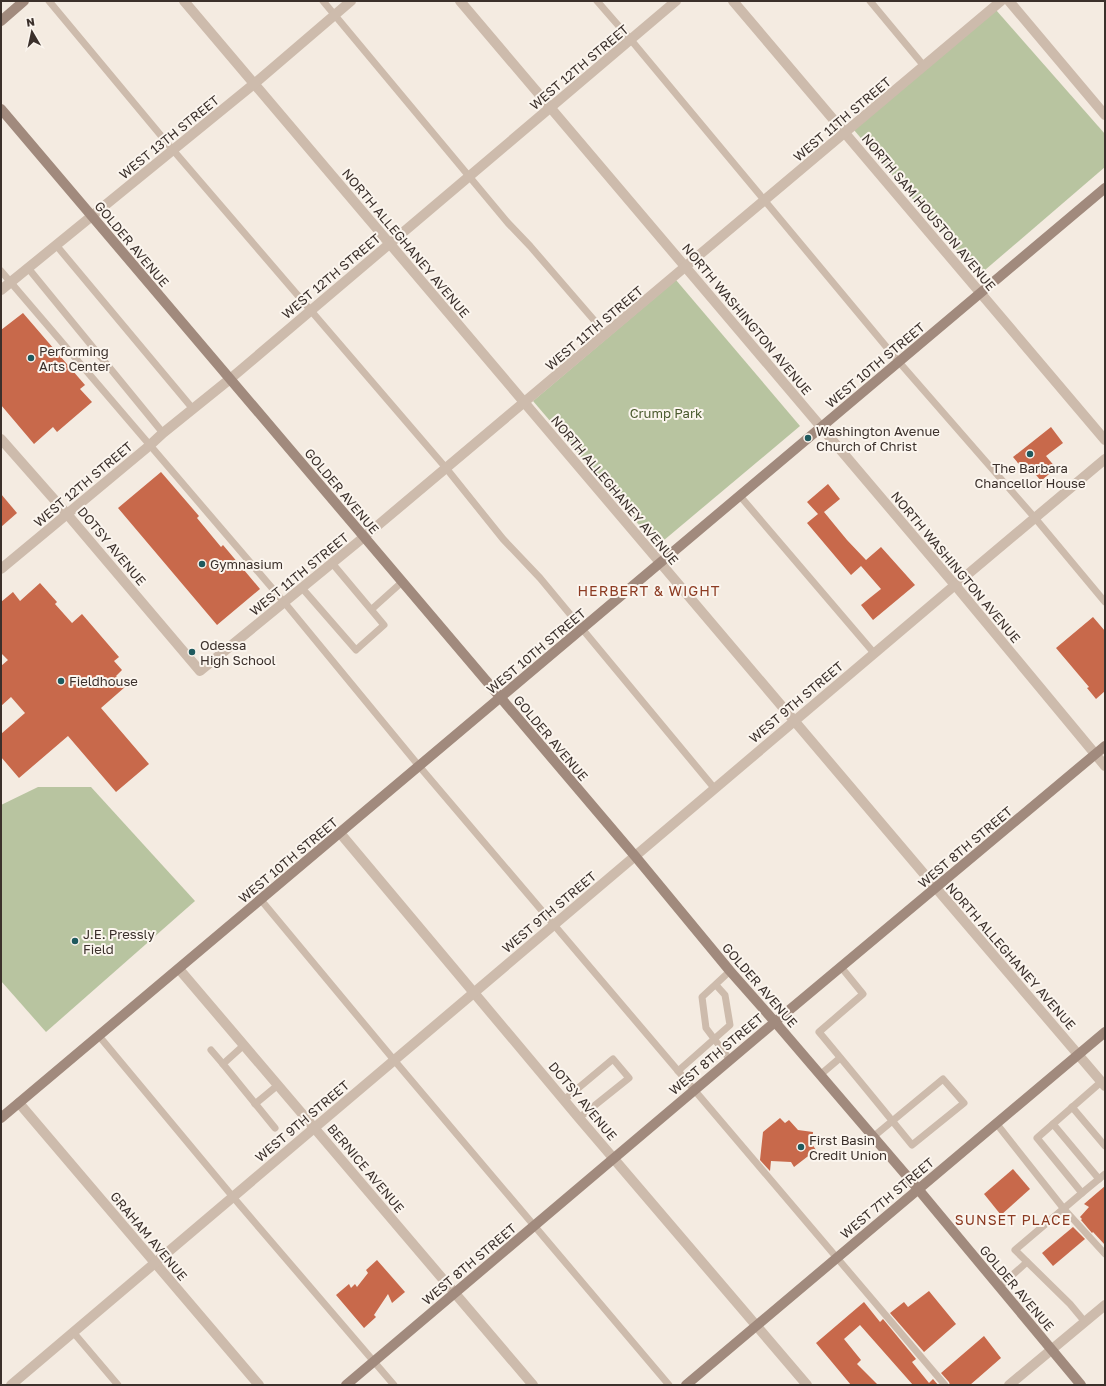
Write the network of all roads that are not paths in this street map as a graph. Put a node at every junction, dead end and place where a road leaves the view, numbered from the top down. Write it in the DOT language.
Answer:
graph roads {
  1 [pos="24,1"];
  2 [pos="49,1"];
  3 [pos="184,1"];
  4 [pos="323,1"];
  5 [pos="351,1"];
  6 [pos="460,1"];
  7 [pos="597,1"];
  8 [pos="676,1"];
  9 [pos="733,1"];
  10 [pos="870,1"];
  11 [pos="1001,1"];
  12 [pos="1009,1"];
  13 [pos="335,15"];
  14 [pos="1,21"];
  15 [pos="631,40"];
  16 [pos="924,66"];
  17 [pos="254,84"];
  18 [pos="1,108"];
  19 [pos="551,108"];
  20 [pos="1105,115"];
  21 [pos="845,133"];
  22 [pos="174,150"];
  23 [pos="470,176"];
  24 [pos="1105,188"];
  25 [pos="765,201"];
  26 [pos="92,216"];
  27 [pos="390,244"];
  28 [pos="56,245"];
  29 [pos="686,267"];
  30 [pos="28,268"];
  31 [pos="1,271"];
  32 [pos="10,283"];
  33 [pos="1,290"];
  34 [pos="981,293"];
  35 [pos="311,310"];
  36 [pos="606,334"];
  37 [pos="899,362"];
  38 [pos="230,379"];
  39 [pos="524,402"];
  40 [pos="193,409"];
  41 [pos="821,427"];
  42 [pos="163,433"];
  43 [pos="1,439"];
  44 [pos="1105,440"];
  45 [pos="149,446"];
  46 [pos="1105,459"];
  47 [pos="446,468"];
  48 [pos="740,496"];
  49 [pos="68,514"];
  50 [pos="1035,518"];
  51 [pos="364,537"];
  52 [pos="332,563"];
  53 [pos="660,563"];
  54 [pos="1,569"];
  55 [pos="402,582"];
  56 [pos="955,585"];
  57 [pos="302,588"];
  58 [pos="284,602"];
  59 [pos="1105,602"];
  60 [pos="372,609"];
  61 [pos="582,629"];
  62 [pos="874,653"];
  63 [pos="200,671"];
  64 [pos="500,698"];
  65 [pos="794,721"];
  66 [pos="1105,746"];
  67 [pos="1095,754"];
  68 [pos="419,766"];
  69 [pos="1105,766"];
  70 [pos="715,789"];
  71 [pos="340,833"];
  72 [pos="635,856"];
  73 [pos="936,888"];
  74 [pos="261,900"];
  75 [pos="554,925"];
  76 [pos="841,967"];
  77 [pos="179,968"];
  78 [pos="730,971"];
  79 [pos="716,985"];
  80 [pos="474,992"];
  81 [pos="775,1022"];
  82 [pos="1105,1032"];
  83 [pos="99,1036"];
  84 [pos="714,1039"];
  85 [pos="244,1045"];
  86 [pos="211,1050"];
  87 [pos="1078,1054"];
  88 [pos="840,1058"];
  89 [pos="394,1060"];
  90 [pos="730,1060"];
  91 [pos="223,1064"];
  92 [pos="678,1071"];
  93 [pos="820,1075"];
  94 [pos="1103,1084"];
  95 [pos="278,1085"];
  96 [pos="694,1090"];
  97 [pos="564,1100"];
  98 [pos="19,1103"];
  99 [pos="255,1104"];
  100 [pos="1072,1107"];
  101 [pos="1,1118"];
  102 [pos="579,1118"];
  103 [pos="892,1121"];
  104 [pos="996,1123"];
  105 [pos="1053,1124"];
  106 [pos="314,1127"];
  107 [pos="275,1128"];
  108 [pos="873,1137"];
  109 [pos="1105,1146"];
  110 [pos="614,1158"];
  111 [pos="1102,1176"];
  112 [pos="918,1189"];
  113 [pos="1082,1193"];
  114 [pos="233,1197"];
  115 [pos="1064,1209"];
  116 [pos="534,1225"];
  117 [pos="1105,1254"];
  118 [pos="837,1258"];
  119 [pos="1027,1262"];
  120 [pos="155,1263"];
  121 [pos="999,1287"];
  122 [pos="455,1292"];
  123 [pos="1105,1305"];
  124 [pos="1085,1322"];
  125 [pos="756,1326"];
  126 [pos="73,1332"];
  127 [pos="1051,1349"];
  128 [pos="374,1361"];
  129 [pos="10,1385"];
  130 [pos="118,1385"];
  131 [pos="259,1385"];
  132 [pos="346,1385"];
  133 [pos="394,1385"];
  134 [pos="533,1385"];
  135 [pos="669,1385"];
  136 [pos="686,1385"];
  137 [pos="807,1385"];
  138 [pos="945,1385"];
  139 [pos="1009,1385"];
  140 [pos="1081,1385"];
  1 -- 14 [label="main road"];
  2 -- 22 [label="lane"];
  3 -- 17 [label="street, NORTH ALLEGHANEY AVENUE"];
  4 -- 13 [label="lane"];
  5 -- 13 [label="street, WEST 13TH STREET"];
  6 -- 19 [label="street, NORTH WASHINGTON AVENUE"];
  7 -- 15 [label="lane"];
  8 -- 15 [label="street, WEST 12TH STREET"];
  9 -- 21 [label="street, NORTH SAM HOUSTON AVENUE"];
  10 -- 16 [label="lane"];
  11 -- 16 [label="street, WEST 11TH STREET"];
  12 -- 20 [label="street"];
  13 -- 17 [label="street, WEST 13TH STREET"];
  13 -- 23 [label="lane"];
  15 -- 19 [label="street, WEST 12TH STREET"];
  15 -- 25 [label="lane"];
  16 -- 21 [label="street, WEST 11TH STREET"];
  17 -- 22 [label="street, WEST 13TH STREET"];
  17 -- 27 [label="street, NORTH ALLEGHANEY AVENUE"];
  18 -- 26 [label="main road, GOLDER AVENUE"];
  19 -- 23 [label="street, WEST 12TH STREET"];
  19 -- 29 [label="street, NORTH WASHINGTON AVENUE"];
  21 -- 25 [label="street, WEST 11TH STREET"];
  21 -- 34 [label="street, NORTH SAM HOUSTON AVENUE"];
  22 -- 26 [label="street, WEST 13TH STREET"];
  22 -- 35 [label="lane"];
  23 -- 27 [label="street, WEST 12TH STREET"];
  23 -- 36 [label="lane"];
  24 -- 34 [label="main road, WEST 10TH STREET"];
  25 -- 29 [label="street, WEST 11TH STREET"];
  25 -- 37 [label="lane"];
  26 -- 28 [label="street, WEST 13TH STREET"];
  26 -- 38 [label="main road, GOLDER AVENUE"];
  27 -- 35 [label="street, WEST 12TH STREET"];
  27 -- 39 [label="street, NORTH ALLEGHANEY AVENUE"];
  28 -- 30 [label="street, WEST 13TH STREET"];
  28 -- 40 [label="lane"];
  29 -- 36 [label="street, WEST 11TH STREET"];
  29 -- 41 [label="street, NORTH WASHINGTON AVENUE"];
  30 -- 32 [label="street, WEST 13TH STREET"];
  30 -- 42 [label="lane"];
  31 -- 32 [label="lane"];
  32 -- 33 [label="street, WEST 13TH STREET"];
  32 -- 45 [label="lane"];
  34 -- 37 [label="main road, WEST 10TH STREET"];
  34 -- 44 [label="street, NORTH SAM HOUSTON AVENUE"];
  35 -- 38 [label="street, WEST 12TH STREET"];
  35 -- 47 [label="lane"];
  36 -- 39 [label="street, WEST 11TH STREET"];
  37 -- 41 [label="main road, WEST 10TH STREET"];
  37 -- 50 [label="lane"];
  38 -- 40 [label="street, WEST 12TH STREET"];
  38 -- 51 [label="main road, GOLDER AVENUE"];
  39 -- 47 [label="street, WEST 11TH STREET"];
  39 -- 53 [label="street, NORTH ALLEGHANEY AVENUE"];
  40 -- 42 [label="street, WEST 12TH STREET"];
  41 -- 48 [label="main road, WEST 10TH STREET"];
  41 -- 56 [label="street, NORTH WASHINGTON AVENUE"];
  42 -- 45 [label="street, WEST 12TH STREET"];
  43 -- 49 [label="street, DOTSY AVENUE"];
  45 -- 49 [label="street, WEST 12TH STREET"];
  45 -- 58 [label="lane"];
  46 -- 50 [label="street, WEST 9TH STREET"];
  47 -- 51 [label="street, WEST 11TH STREET"];
  47 -- 61 [label="lane"];
  48 -- 53 [label="main road, WEST 10TH STREET"];
  48 -- 62 [label="lane"];
  49 -- 54 [label="street, WEST 12TH STREET"];
  49 -- 63 [label="street, DOTSY AVENUE"];
  50 -- 56 [label="street, WEST 9TH STREET"];
  50 -- 59 [label="lane"];
  51 -- 52 [label="street, WEST 11TH STREET"];
  51 -- 55 [label="main road, GOLDER AVENUE"];
  52 -- 57 [label="street, WEST 11TH STREET"];
  52 -- 60 [label="lane"];
  53 -- 61 [label="main road, WEST 10TH STREET"];
  53 -- 65 [label="street, NORTH ALLEGHANEY AVENUE"];
  55 -- 60 [label="lane"];
  55 -- 64 [label="main road, GOLDER AVENUE"];
  56 -- 62 [label="street, WEST 9TH STREET"];
  56 -- 67 [label="street, NORTH WASHINGTON AVENUE"];
  57 -- 58 [label="street, WEST 11TH STREET"];
  57 -- 60 [label="lane"];
  58 -- 63 [label="street, WEST 11TH STREET"];
  58 -- 68 [label="lane"];
  61 -- 64 [label="main road, WEST 10TH STREET"];
  61 -- 70 [label="lane"];
  62 -- 65 [label="street, WEST 9TH STREET"];
  64 -- 68 [label="main road, WEST 10TH STREET"];
  64 -- 72 [label="main road, GOLDER AVENUE"];
  65 -- 70 [label="street, WEST 9TH STREET"];
  65 -- 73 [label="street, NORTH ALLEGHANEY AVENUE"];
  66 -- 67 [label="main road, WEST 8TH STREET"];
  67 -- 69 [label="street, NORTH WASHINGTON AVENUE"];
  67 -- 73 [label="main road, WEST 8TH STREET"];
  68 -- 71 [label="main road, WEST 10TH STREET"];
  68 -- 75 [label="lane"];
  70 -- 72 [label="street, WEST 9TH STREET"];
  71 -- 74 [label="main road, WEST 10TH STREET"];
  71 -- 80 [label="street, DOTSY AVENUE"];
  72 -- 75 [label="street, WEST 9TH STREET"];
  72 -- 78 [label="main road, GOLDER AVENUE"];
  73 -- 76 [label="main road, WEST 8TH STREET"];
  73 -- 87 [label="street, NORTH ALLEGHANEY AVENUE"];
  74 -- 77 [label="main road, WEST 10TH STREET"];
  74 -- 89 [label="lane"];
  75 -- 80 [label="street, WEST 9TH STREET"];
  75 -- 92 [label="lane"];
  76 -- 81 [label="main road, WEST 8TH STREET"];
  76 -- 88 [label="lane"];
  77 -- 83 [label="main road, WEST 10TH STREET"];
  77 -- 85 [label="street, BERNICE AVENUE"];
  78 -- 79 [label="lane"];
  78 -- 81 [label="main road, GOLDER AVENUE"];
  79 -- 84 [label="lane"];
  79 -- 84 [label="lane"];
  80 -- 89 [label="street, WEST 9TH STREET"];
  80 -- 97 [label="street, DOTSY AVENUE"];
  81 -- 90 [label="main road, WEST 8TH STREET"];
  81 -- 93 [label="main road, GOLDER AVENUE"];
  82 -- 87 [label="main road, WEST 7TH STREET"];
  83 -- 98 [label="main road, WEST 10TH STREET"];
  83 -- 114 [label="lane"];
  84 -- 90 [label="lane"];
  84 -- 92 [label="lane"];
  85 -- 91 [label="lane"];
  85 -- 95 [label="street, BERNICE AVENUE"];
  86 -- 91 [label="lane"];
  87 -- 94 [label="street, NORTH ALLEGHANEY AVENUE"];
  87 -- 104 [label="main road, WEST 7TH STREET"];
  88 -- 93 [label="lane"];
  88 -- 103 [label="lane"];
  89 -- 106 [label="street, WEST 9TH STREET"];
  89 -- 116 [label="lane"];
  90 -- 96 [label="main road, WEST 8TH STREET"];
  91 -- 99 [label="lane"];
  92 -- 96 [label="lane"];
  93 -- 108 [label="main road, GOLDER AVENUE"];
  94 -- 100 [label="lane"];
  95 -- 99 [label="lane"];
  95 -- 106 [label="street, BERNICE AVENUE"];
  96 -- 110 [label="main road, WEST 8TH STREET"];
  96 -- 118 [label="lane"];
  97 -- 102 [label="street, DOTSY AVENUE"];
  97 -- 102 [label="lane"];
  98 -- 101 [label="main road, WEST 10TH STREET"];
  98 -- 120 [label="street, GRAHAM AVENUE"];
  99 -- 107 [label="lane"];
  100 -- 105 [label="lane"];
  100 -- 109 [label="lane"];
  102 -- 110 [label="street, DOTSY AVENUE"];
  103 -- 103 [label="lane"];
  103 -- 108 [label="lane"];
  104 -- 112 [label="main road, WEST 7TH STREET"];
  104 -- 115 [label="lane"];
  105 -- 111 [label="lane"];
  105 -- 113 [label="lane"];
  106 -- 114 [label="street, WEST 9TH STREET"];
  106 -- 122 [label="street, BERNICE AVENUE"];
  108 -- 112 [label="main road, GOLDER AVENUE"];
  110 -- 116 [label="main road, WEST 8TH STREET"];
  110 -- 125 [label="street, DOTSY AVENUE"];
  111 -- 113 [label="lane"];
  112 -- 118 [label="main road, WEST 7TH STREET"];
  112 -- 121 [label="main road, GOLDER AVENUE"];
  113 -- 115 [label="lane"];
  114 -- 120 [label="street, WEST 9TH STREET"];
  114 -- 128 [label="lane"];
  115 -- 117 [label="lane"];
  115 -- 119 [label="lane"];
  116 -- 122 [label="main road, WEST 8TH STREET"];
  116 -- 135 [label="lane"];
  118 -- 125 [label="main road, WEST 7TH STREET"];
  118 -- 138 [label="lane"];
  119 -- 121 [label="lane"];
  119 -- 124 [label="lane"];
  120 -- 126 [label="street, WEST 9TH STREET"];
  120 -- 131 [label="street, GRAHAM AVENUE"];
  121 -- 127 [label="main road, GOLDER AVENUE"];
  122 -- 128 [label="main road, WEST 8TH STREET"];
  122 -- 134 [label="street, BERNICE AVENUE"];
  123 -- 124 [label="street"];
  124 -- 127 [label="street"];
  125 -- 136 [label="main road, WEST 7TH STREET"];
  125 -- 137 [label="street, DOTSY AVENUE"];
  126 -- 129 [label="street, WEST 9TH STREET"];
  126 -- 130 [label="lane"];
  127 -- 139 [label="street"];
  127 -- 140 [label="main road, GOLDER AVENUE"];
  128 -- 132 [label="main road, WEST 8TH STREET"];
  128 -- 133 [label="lane"];
}
